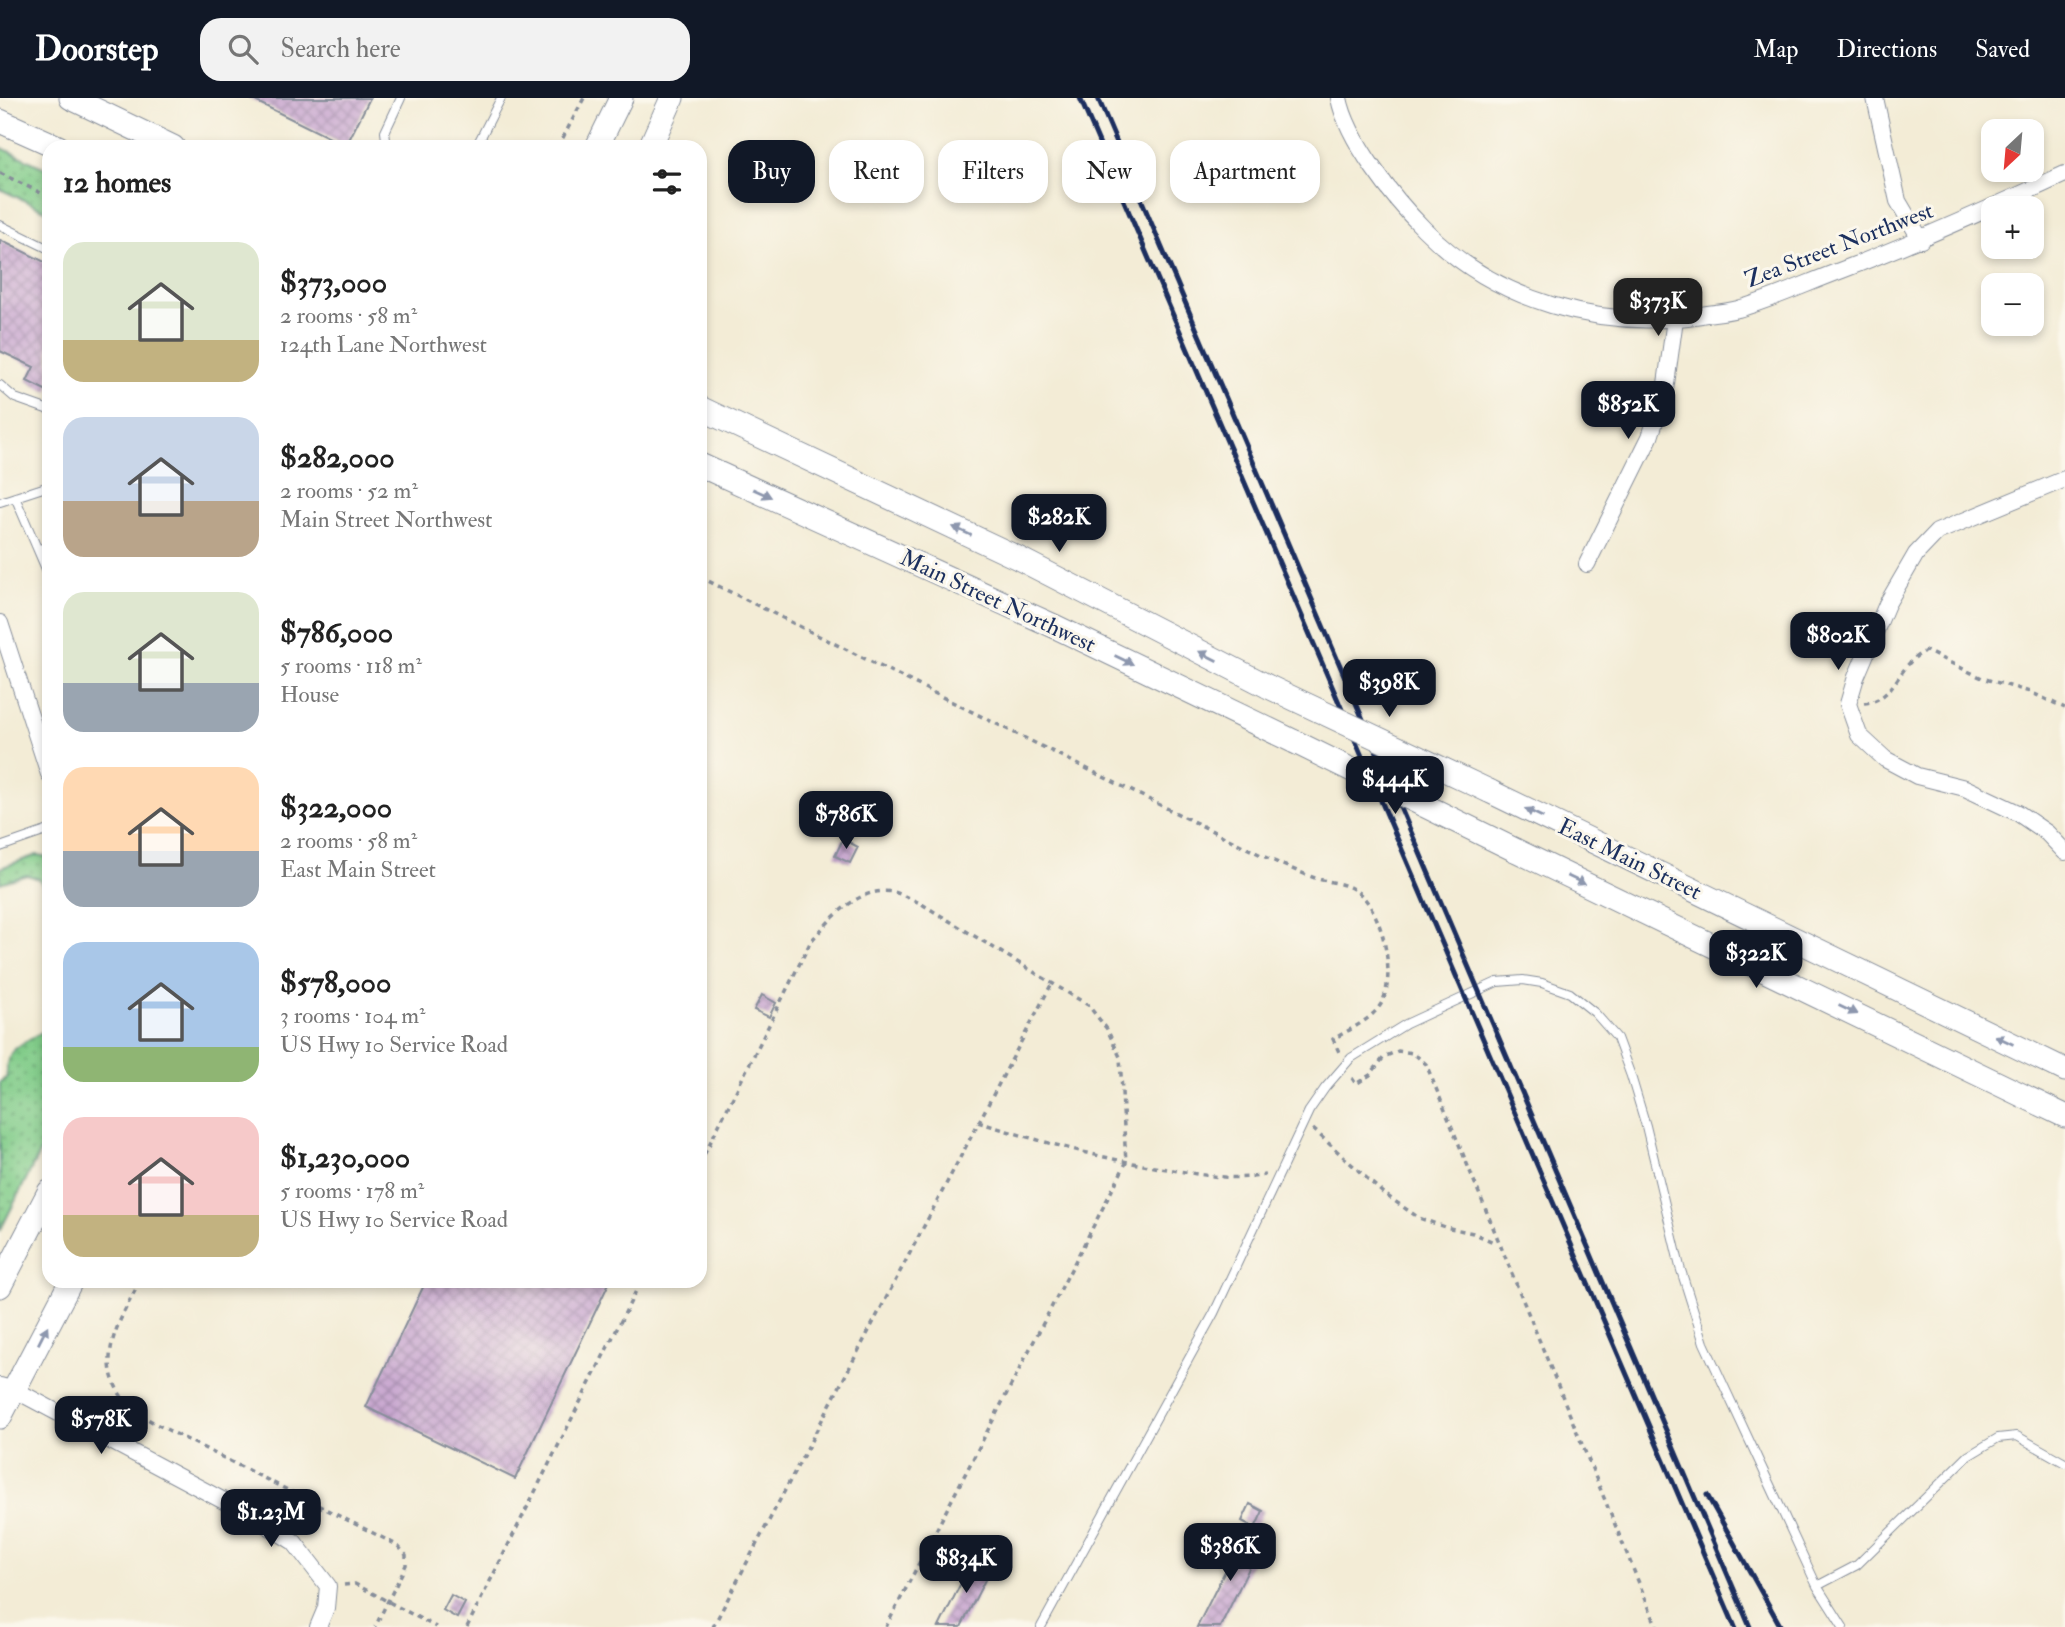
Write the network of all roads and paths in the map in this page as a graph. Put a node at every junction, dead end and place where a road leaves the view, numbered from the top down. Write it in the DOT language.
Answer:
graph roads {
  1 [pos="71,98"];
  2 [pos="401,98"];
  3 [pos="501,98"];
  4 [pos="584,98"];
  5 [pos="621,98"];
  6 [pos="672,98"];
  7 [pos="1339,98"];
  8 [pos="1875,98"];
  9 [pos="0,121"];
  10 [pos="42,140"];
  11 [pos="158,140"];
  12 [pos="386,140"];
  13 [pos="479,140"];
  14 [pos="562,140"];
  15 [pos="600,140"];
  16 [pos="653,140"];
  17 [pos="0,173"];
  18 [pos="2065,174"];
  19 [pos="42,194"];
  20 [pos="0,225"];
  21 [pos="1921,240"];
  22 [pos="42,246"];
  23 [pos="1675,319"];
  24 [pos="0,385"];
  25 [pos="42,408"];
  26 [pos="707,411"];
  27 [pos="707,467"];
  28 [pos="2065,479"];
  29 [pos="42,488"];
  30 [pos="15,497"];
  31 [pos="0,502"];
  32 [pos="42,548"];
  33 [pos="39,549"];
  34 [pos="42,557"];
  35 [pos="1587,564"];
  36 [pos="707,580"];
  37 [pos="0,623"];
  38 [pos="1269,687"];
  39 [pos="1848,704"];
  40 [pos="2065,708"];
  41 [pos="1294,742"];
  42 [pos="42,754"];
  43 [pos="42,832"];
  44 [pos="0,847"];
  45 [pos="2065,852"];
  46 [pos="1052,983"];
  47 [pos="1344,1066"];
  48 [pos="2065,1070"];
  49 [pos="2065,1116"];
  50 [pos="1305,1121"];
  51 [pos="977,1122"];
  52 [pos="707,1149"];
  53 [pos="1126,1163"];
  54 [pos="1280,1172"];
  55 [pos="42,1205"];
  56 [pos="1498,1244"];
  57 [pos="0,1286"];
  58 [pos="67,1288"];
  59 [pos="136,1288"];
  60 [pos="637,1288"];
  61 [pos="5,1384"];
  62 [pos="0,1417"];
  63 [pos="2065,1463"];
  64 [pos="328,1586"];
  65 [pos="1817,1586"];
  66 [pos="388,1601"];
  67 [pos="318,1627"];
  68 [pos="375,1627"];
  69 [pos="436,1627"];
  70 [pos="467,1627"];
  71 [pos="713,1627"];
  72 [pos="886,1627"];
  73 [pos="1041,1627"];
  74 [pos="1657,1627"];
  75 [pos="1843,1627"];
  1 -- 11 [label="main road"];
  2 -- 12 [label="lane"];
  3 -- 13 [label="lane"];
  4 -- 14 [label="path"];
  5 -- 15 [label="main road"];
  6 -- 16 [label="main road"];
  7 -- 23 [label="street, Zea Street Northwest"];
  8 -- 21 [label="street"];
  9 -- 10 [label="main road"];
  17 -- 19 [label="path"];
  18 -- 21 [label="street, Zea Street Northwest"];
  20 -- 22 [label="lane"];
  21 -- 23 [label="street, Zea Street Northwest"];
  23 -- 35 [label="street"];
  24 -- 25 [label="lane"];
  38 -- 26 [label="main road, Main Street Northwest, one-way"];
  27 -- 41 [label="main road, Main Street Northwest, one-way"];
  28 -- 39 [label="street"];
  29 -- 30 [label="lane"];
  30 -- 31 [label="lane"];
  30 -- 33 [label="lane"];
  32 -- 33 [label="lane"];
  33 -- 34 [label="lane"];
  36 -- 47 [label="path"];
  37 -- 42 [label="street"];
  48 -- 38 [label="main road, East Main Street, one-way, bridge"];
  39 -- 40 [label="path"];
  39 -- 45 [label="street"];
  41 -- 49 [label="main road, East Main Street, one-way, bridge"];
  43 -- 44 [label="lane"];
  46 -- 51 [label="path"];
  46 -- 52 [label="path"];
  46 -- 53 [label="path"];
  47 -- 50 [label="lane"];
  47 -- 56 [label="path"];
  47 -- 65 [label="lane"];
  50 -- 54 [label="lane"];
  50 -- 56 [label="path"];
  51 -- 53 [label="path"];
  51 -- 71 [label="path"];
  53 -- 54 [label="path"];
  53 -- 72 [label="path"];
  54 -- 73 [label="lane"];
  55 -- 57 [label="main road"];
  56 -- 74 [label="path"];
  61 -- 58 [label="main road, one-way"];
  59 -- 66 [label="path"];
  60 -- 70 [label="path"];
  61 -- 62 [label="main road"];
  61 -- 64 [label="street"];
  63 -- 65 [label="lane"];
  64 -- 66 [label="path"];
  64 -- 67 [label="street"];
  65 -- 75 [label="lane"];
  66 -- 68 [label="path"];
  66 -- 69 [label="path"];
}
